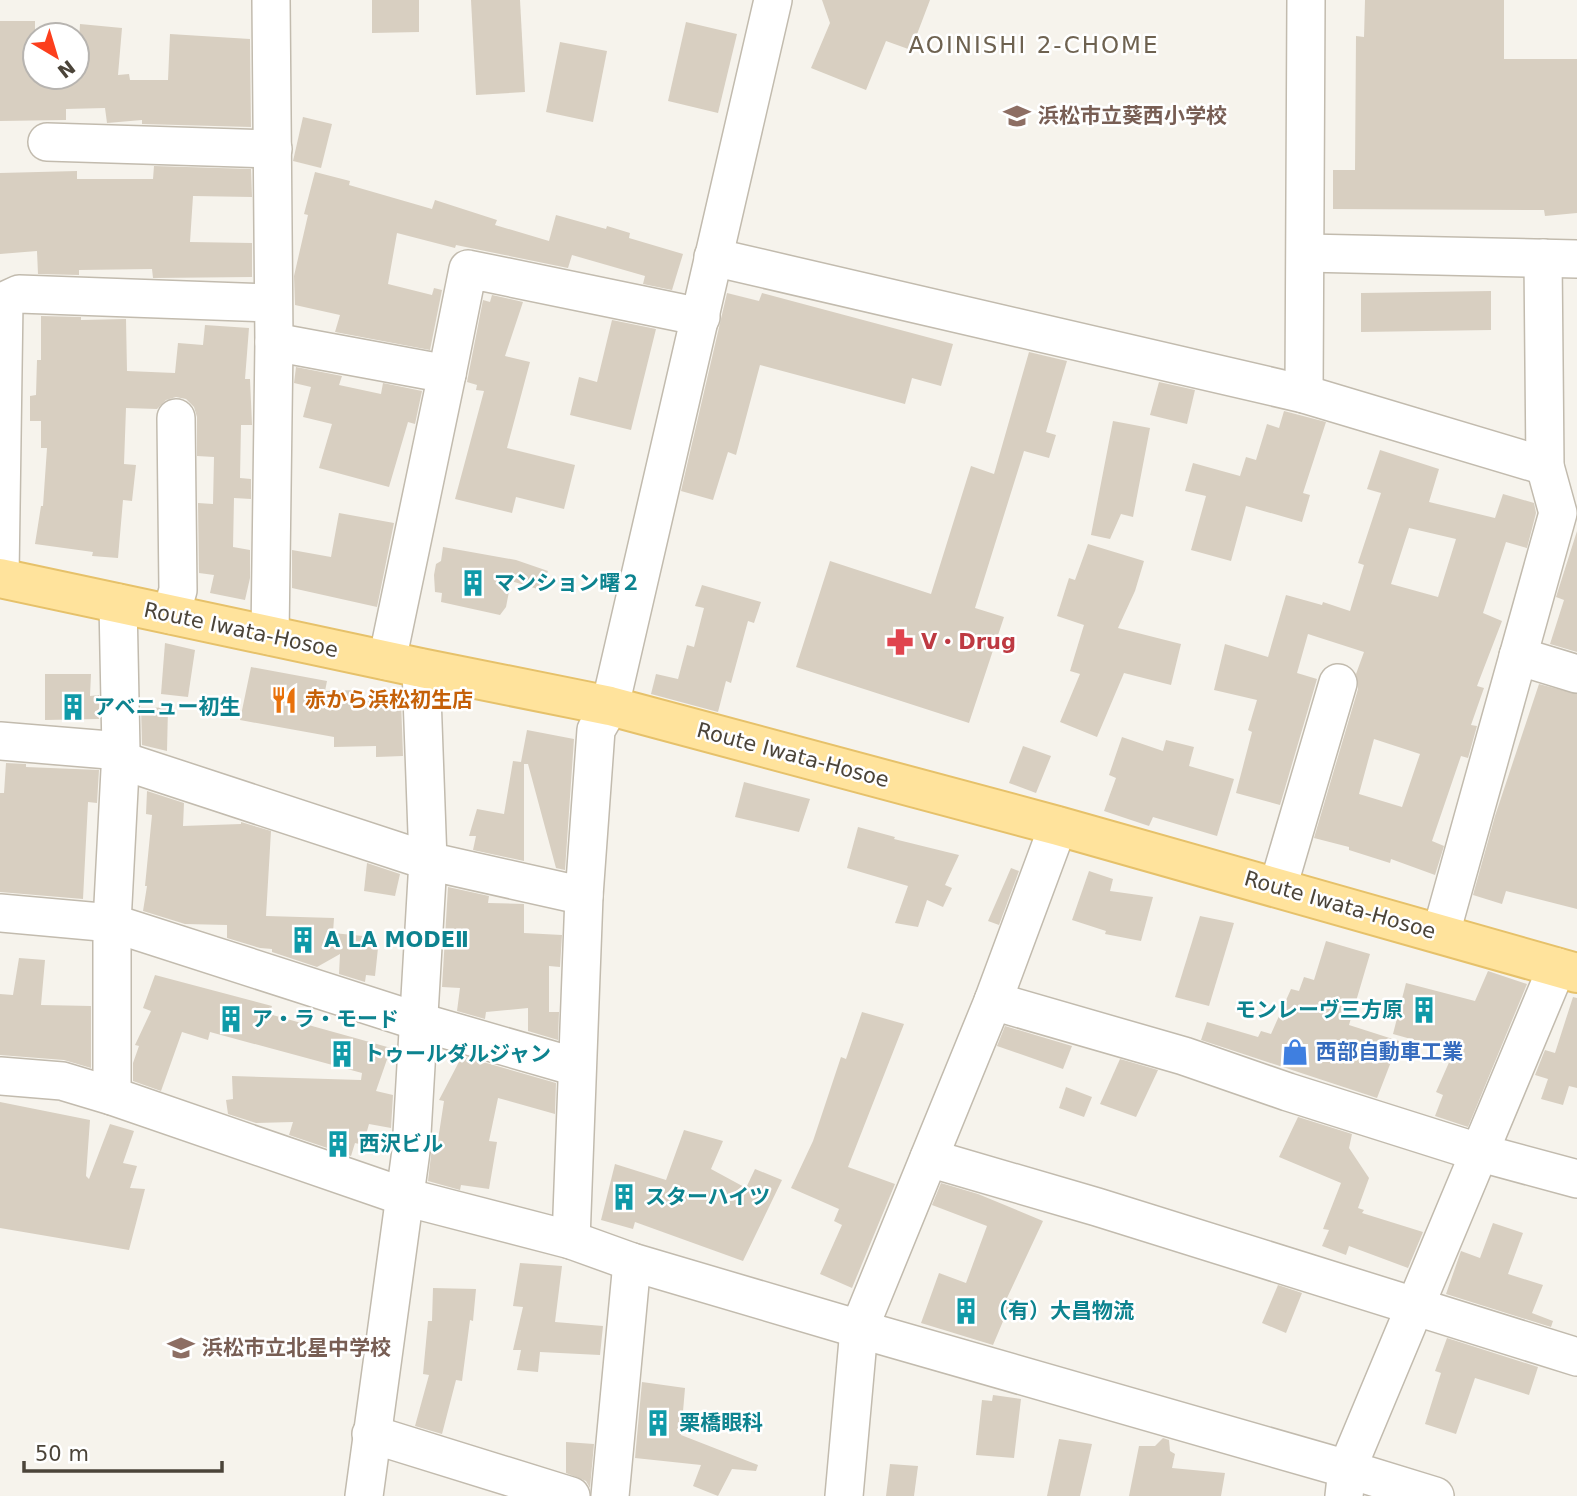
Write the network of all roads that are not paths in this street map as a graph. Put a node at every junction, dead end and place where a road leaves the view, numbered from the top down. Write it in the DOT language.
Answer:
graph roads {
  1 [pos="271,0"];
  2 [pos="773,0"];
  3 [pos="1306,0"];
  4 [pos="47,142"];
  5 [pos="273,149"];
  6 [pos="1306,253"];
  7 [pos="713,257"];
  8 [pos="1560,258"];
  9 [pos="273,303"];
  10 [pos="702,317"];
  11 [pos="274,342"];
  12 [pos="447,374"];
  13 [pos="1304,394"];
  14 [pos="176,418"];
  15 [pos="1545,466"];
  16 [pos="0,577"];
  17 [pos="118,603"];
  18 [pos="171,615"];
  19 [pos="270,636"];
  20 [pos="1518,656"];
  21 [pos="404,665"];
  22 [pos="1577,674"];
  23 [pos="1338,683"];
  24 [pos="610,706"];
  25 [pos="0,741"];
  26 [pos="120,756"];
  27 [pos="1058,826"];
  28 [pos="428,861"];
  29 [pos="1278,887"];
  30 [pos="584,896"];
  31 [pos="0,913"];
  32 [pos="112,923"];
  33 [pos="1441,933"];
  34 [pos="1567,970"];
  35 [pos="993,1001"];
  36 [pos="420,1022"];
  37 [pos="576,1067"];
  38 [pos="0,1076"];
  39 [pos="112,1096"];
  40 [pos="1481,1153"];
  41 [pos="929,1158"];
  42 [pos="1577,1179"];
  43 [pos="405,1197"];
  44 [pos="571,1240"];
  45 [pos="632,1262"];
  46 [pos="1415,1305"];
  47 [pos="859,1329"];
  48 [pos="1577,1357"];
  49 [pos="371,1434"];
  50 [pos="1345,1482"];
  51 [pos="364,1496"];
  52 [pos="571,1496"];
  53 [pos="610,1496"];
  54 [pos="844,1496"];
  55 [pos="1435,1496"];
  1 -- 5 [label="street"];
  2 -- 7 [label="street"];
  3 -- 6 [label="street"];
  4 -- 5 [label="street"];
  5 -- 9 [label="street"];
  6 -- 8 [label="street"];
  6 -- 13 [label="street"];
  7 -- 10 [label="street"];
  7 -- 13 [label="street"];
  8 -- 15 [label="street"];
  9 -- 11 [label="street"];
  9 -- 16 [label="street"];
  10 -- 12 [label="street"];
  10 -- 24 [label="street"];
  11 -- 12 [label="street"];
  11 -- 19 [label="street"];
  12 -- 21 [label="street"];
  13 -- 15 [label="street"];
  14 -- 18 [label="street"];
  15 -- 20 [label="street"];
  16 -- 17 [label="main road, Route Iwata-Hosoe"];
  17 -- 18 [label="main road, Route Iwata-Hosoe"];
  17 -- 26 [label="street"];
  18 -- 19 [label="main road, Route Iwata-Hosoe"];
  19 -- 21 [label="main road, Route Iwata-Hosoe"];
  20 -- 22 [label="street"];
  20 -- 33 [label="street"];
  21 -- 24 [label="main road, Route Iwata-Hosoe"];
  21 -- 28 [label="street"];
  23 -- 29 [label="street"];
  24 -- 27 [label="main road, Route Iwata-Hosoe"];
  24 -- 30 [label="street"];
  25 -- 26 [label="street"];
  26 -- 28 [label="street"];
  26 -- 32 [label="street"];
  27 -- 29 [label="main road, Route Iwata-Hosoe"];
  27 -- 35 [label="street"];
  28 -- 30 [label="street"];
  28 -- 36 [label="street"];
  29 -- 33 [label="main road, Route Iwata-Hosoe"];
  30 -- 37 [label="street"];
  31 -- 32 [label="street"];
  32 -- 36 [label="street"];
  32 -- 39 [label="street"];
  33 -- 34 [label="main road, Route Iwata-Hosoe"];
  34 -- 40 [label="street"];
  35 -- 40 [label="street"];
  35 -- 41 [label="street"];
  36 -- 37 [label="street"];
  36 -- 43 [label="street"];
  37 -- 44 [label="street"];
  38 -- 39 [label="street"];
  39 -- 43 [label="street"];
  40 -- 42 [label="street"];
  40 -- 46 [label="street"];
  41 -- 46 [label="street"];
  41 -- 47 [label="street"];
  43 -- 44 [label="street"];
  43 -- 49 [label="street"];
  44 -- 45 [label="street"];
  45 -- 47 [label="street"];
  45 -- 53 [label="street"];
  46 -- 48 [label="street"];
  46 -- 50 [label="street"];
  47 -- 50 [label="street"];
  47 -- 54 [label="street"];
  49 -- 51 [label="street"];
  49 -- 52 [label="street"];
  50 -- 55 [label="street"];
}
